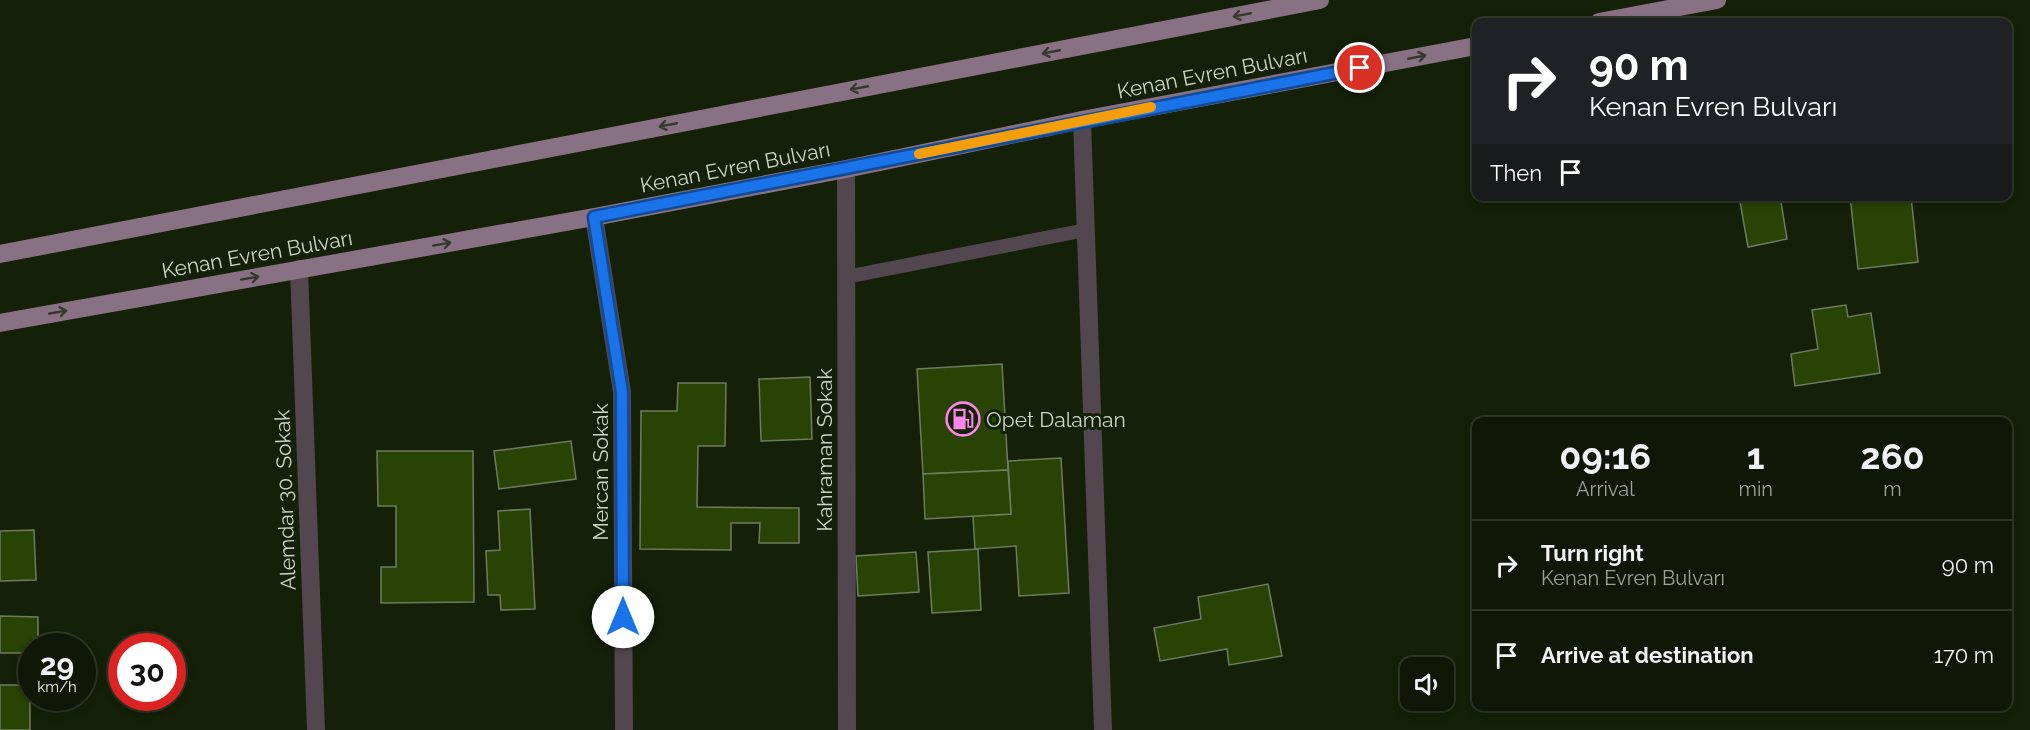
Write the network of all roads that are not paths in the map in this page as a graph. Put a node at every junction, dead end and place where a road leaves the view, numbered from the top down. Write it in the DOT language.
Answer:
graph roads {
  1 [pos="1320,0"];
  2 [pos="1717,0"];
  3 [pos="1620,18"];
  4 [pos="1472,47"];
  5 [pos="1082,120"];
  6 [pos="846,169"];
  7 [pos="594,217"];
  8 [pos="1086,230"];
  9 [pos="0,254"];
  10 [pos="299,269"];
  11 [pos="846,277"];
  12 [pos="0,322"];
  13 [pos="316,730"];
  14 [pos="624,730"];
  15 [pos="847,730"];
  16 [pos="1103,730"];
  1 -- 9 [label="main road, one-way"];
  2 -- 3 [label="main road"];
  5 -- 4 [label="main road, Kenan Evren Bulvarı, one-way"];
  5 -- 6 [label="main road, Kenan Evren Bulvarı"];
  5 -- 8 [label="street"];
  6 -- 7 [label="main road, Kenan Evren Bulvarı"];
  6 -- 11 [label="street, Kahraman Sokak"];
  10 -- 7 [label="main road, Kenan Evren Bulvarı, one-way"];
  7 -- 14 [label="street, Mercan Sokak"];
  8 -- 11 [label="lane"];
  8 -- 16 [label="street"];
  12 -- 10 [label="main road, Kenan Evren Bulvarı, one-way"];
  10 -- 13 [label="street, Alemdar 30. Sokak"];
  11 -- 15 [label="street, Kahraman Sokak"];
}
